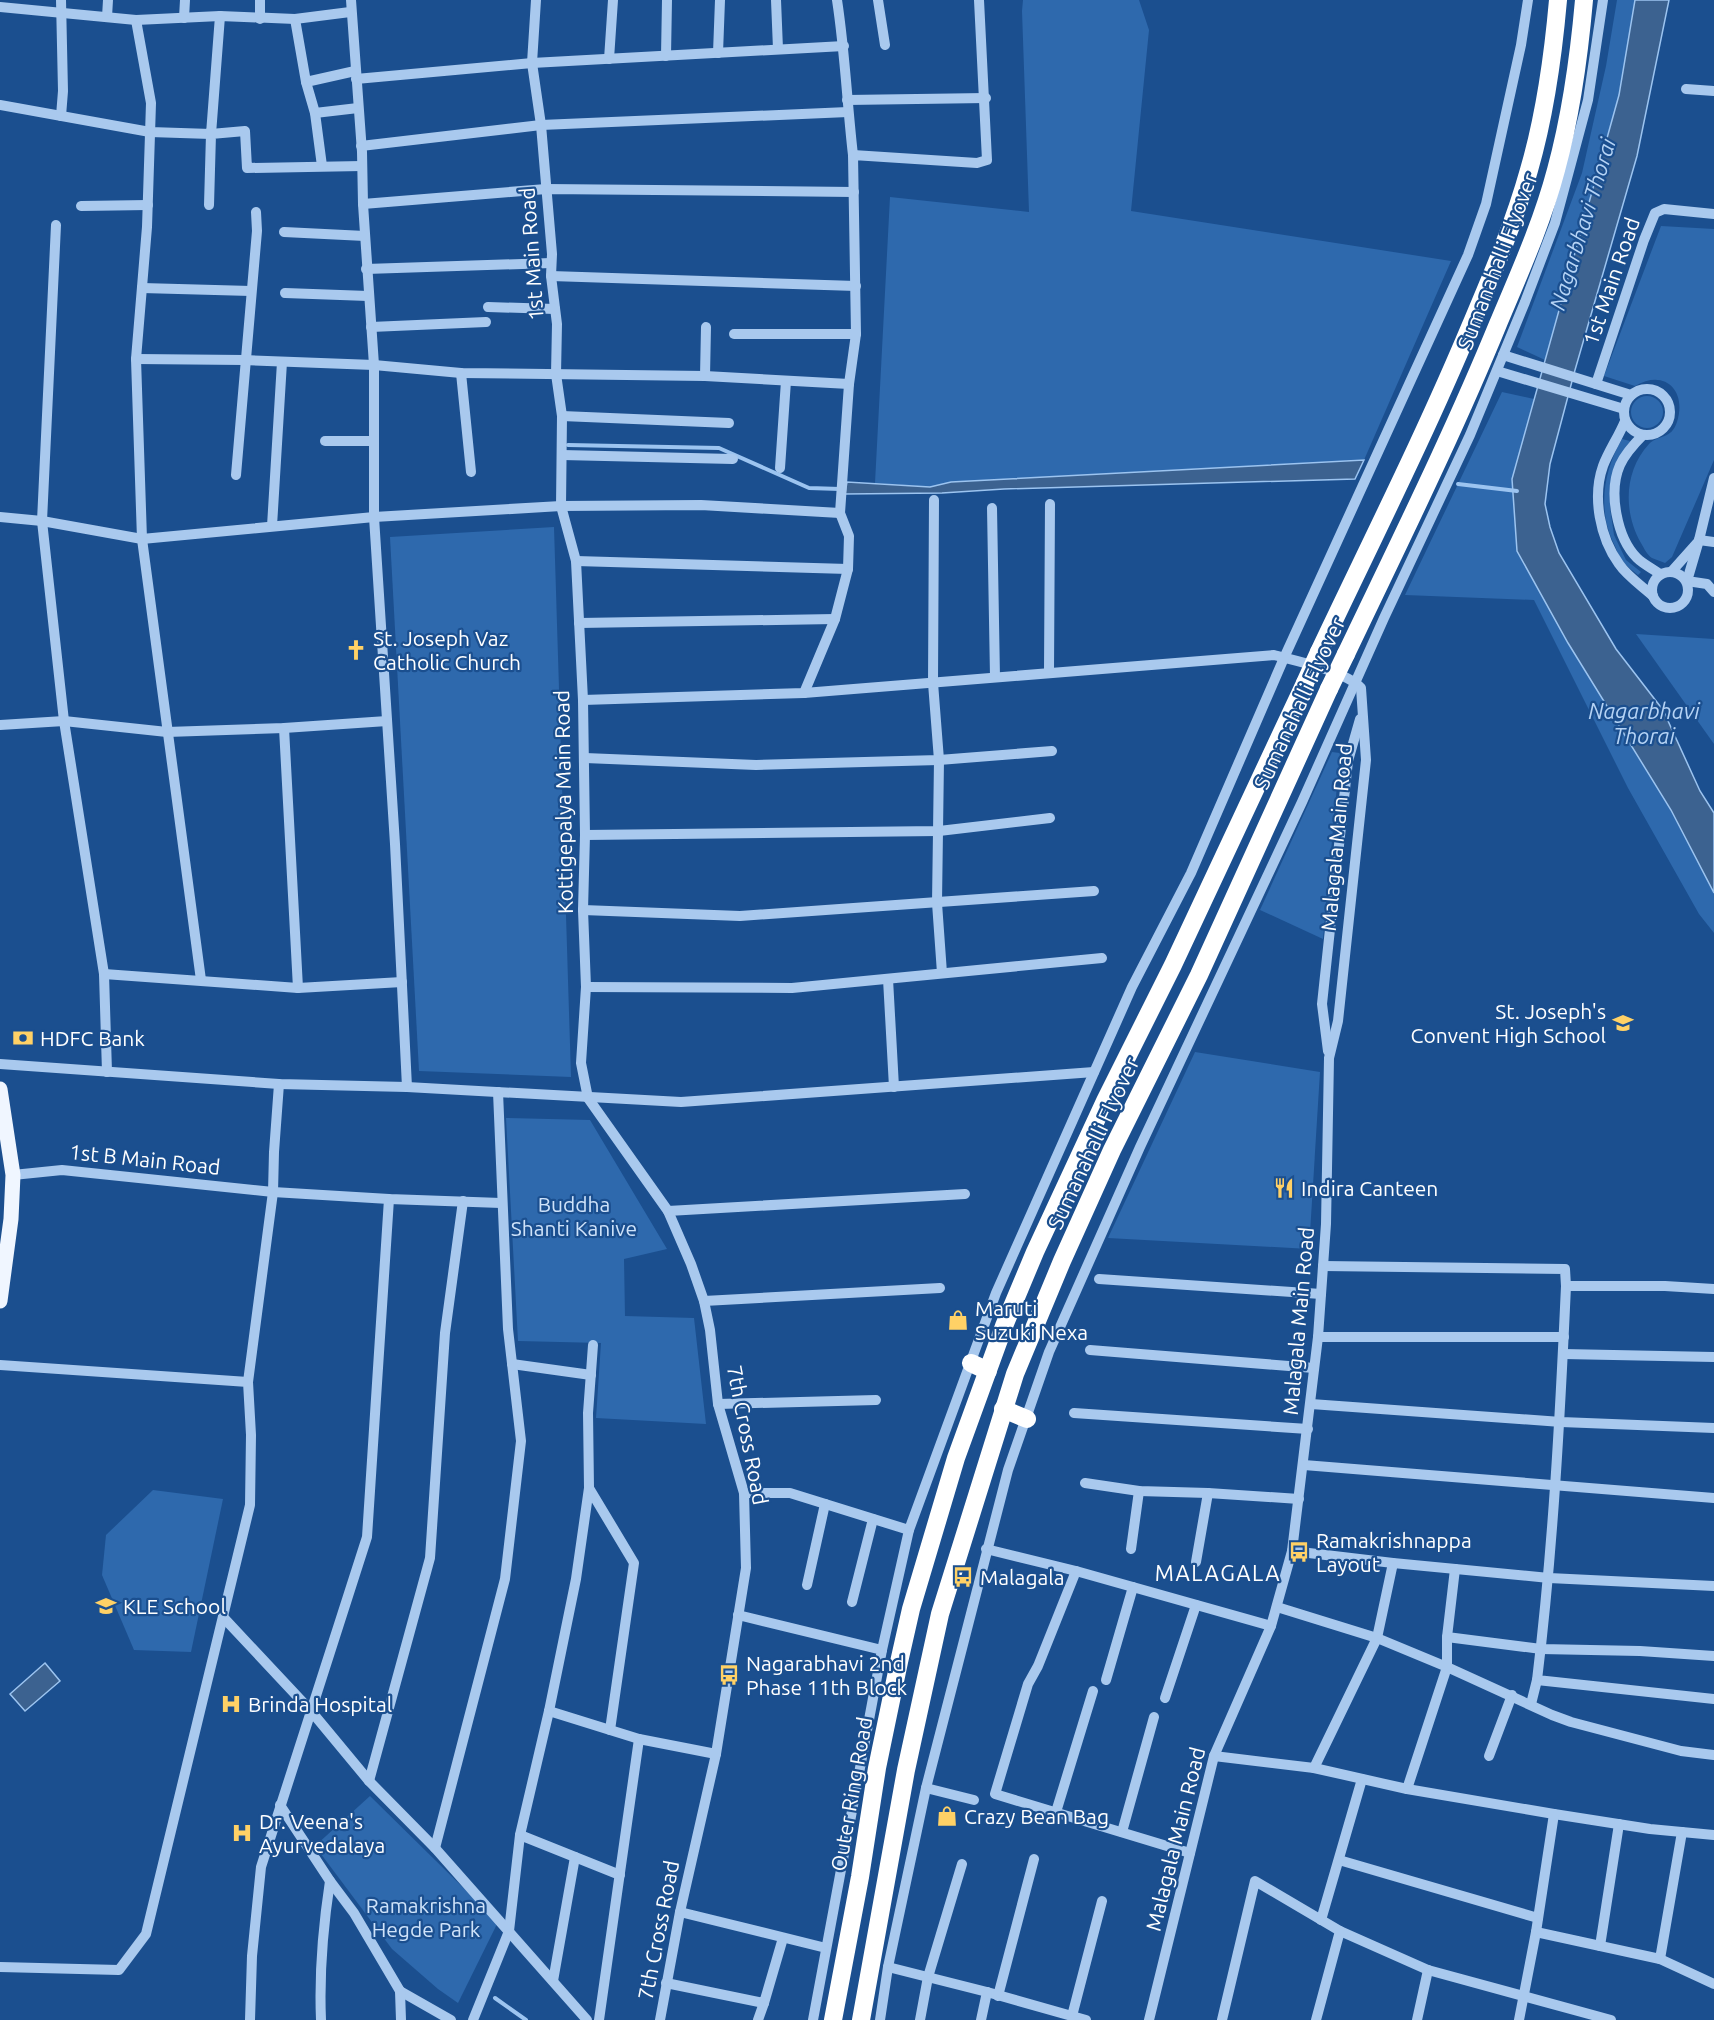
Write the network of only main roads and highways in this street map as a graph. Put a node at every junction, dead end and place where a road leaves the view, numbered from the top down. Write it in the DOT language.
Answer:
graph roads {
  1 [pos="1558,0"];
  2 [pos="1584,0"];
  3 [pos="0,1089"];
  4 [pos="0,1301"];
  5 [pos="971,1363"];
  6 [pos="988,1371"];
  7 [pos="1003,1409"];
  8 [pos="1027,1419"];
  9 [pos="833,2020"];
  10 [pos="861,2020"];
  1 -- 6 [label="highway, Sumanahalli Flyover, bridge"];
  2 -- 7 [label="highway, Sumanahalli Flyover, bridge"];
  3 -- 4 [label="main road"];
  5 -- 6 [label="highway"];
  6 -- 9 [label="highway, Outer Ring Road"];
  7 -- 8 [label="highway"];
  7 -- 10 [label="highway"];
}
